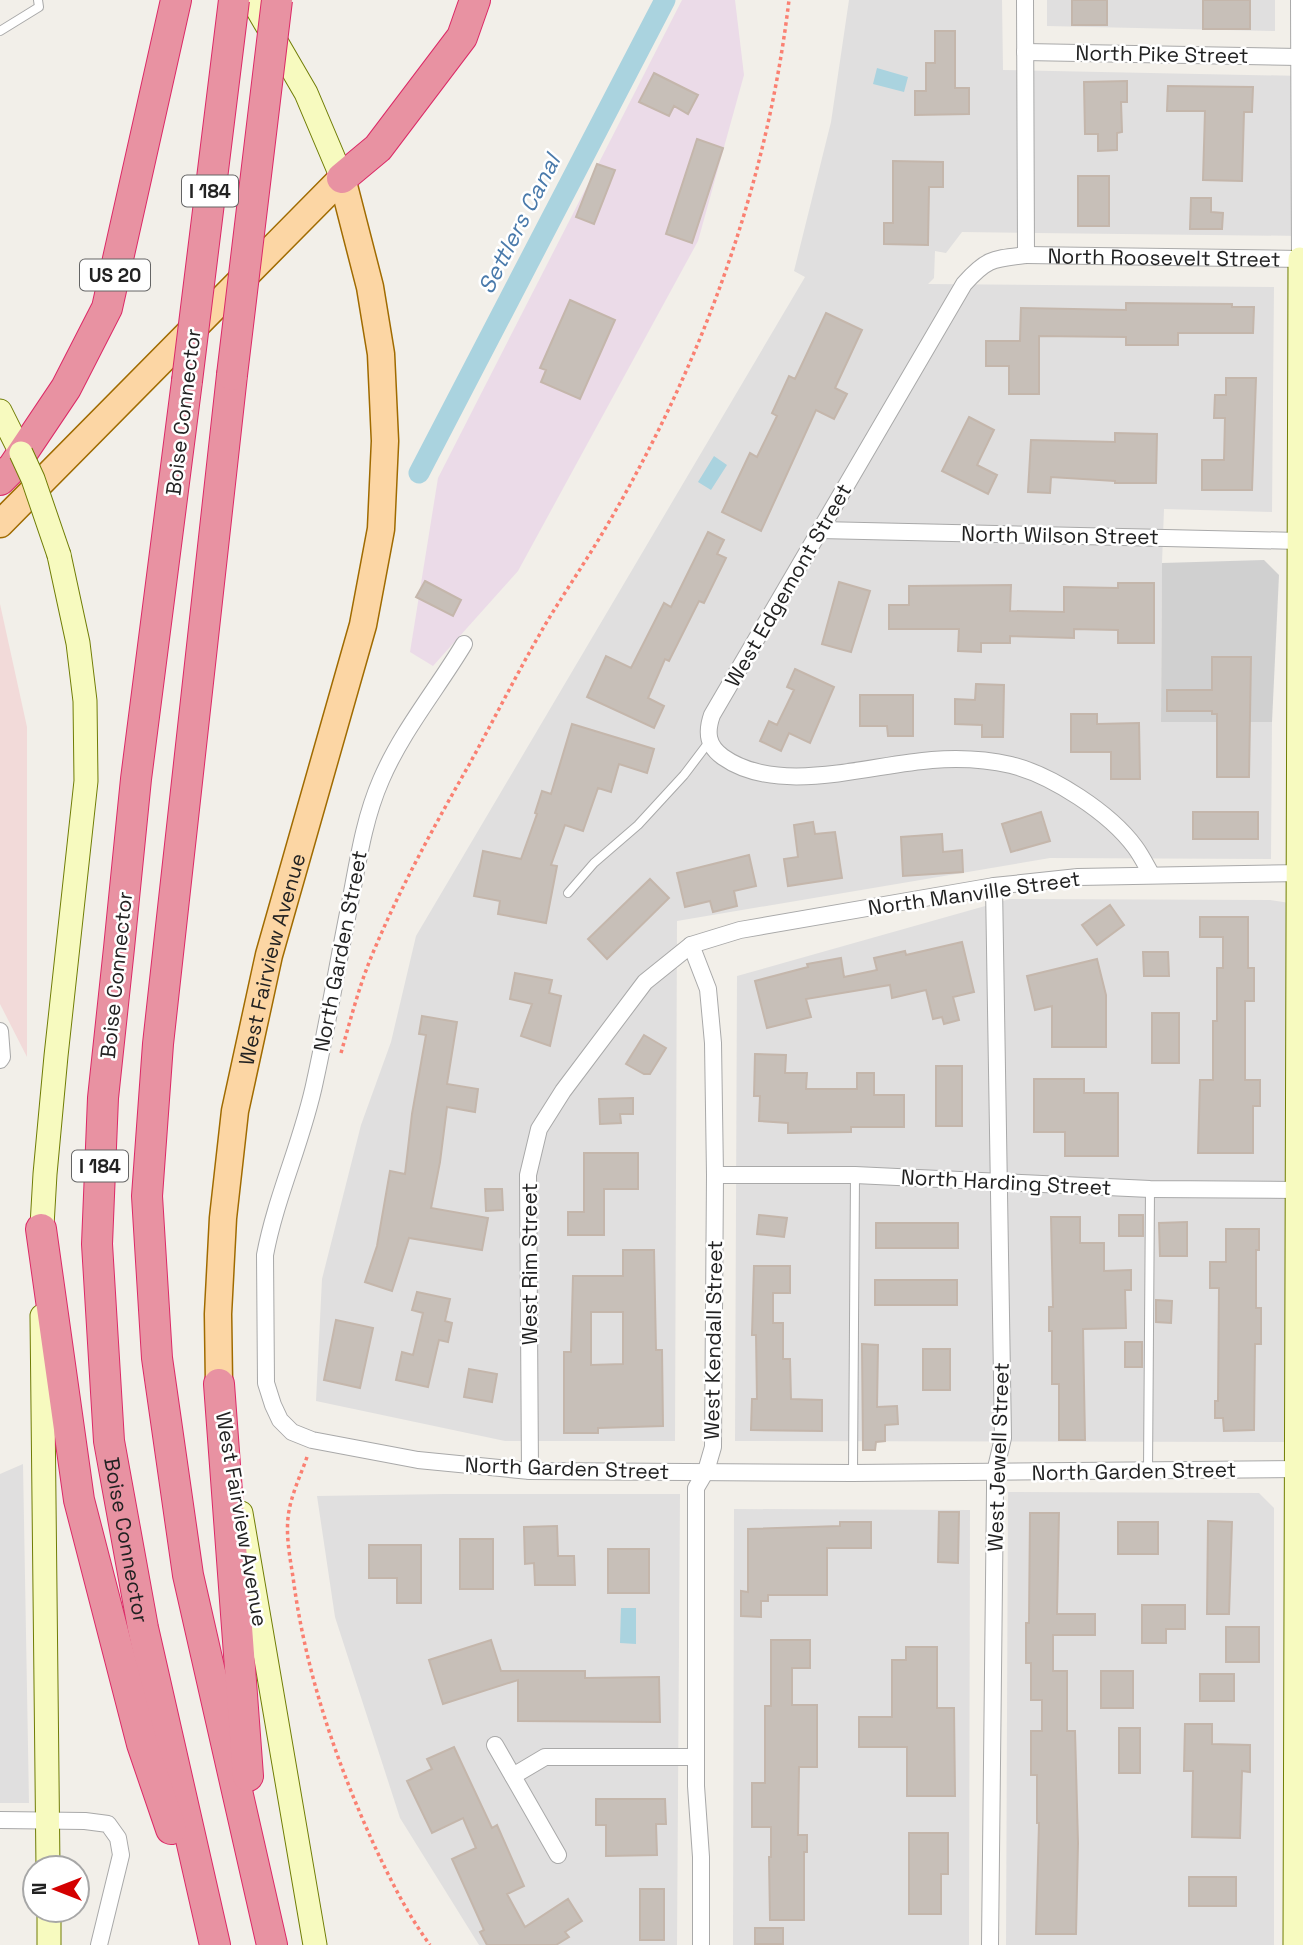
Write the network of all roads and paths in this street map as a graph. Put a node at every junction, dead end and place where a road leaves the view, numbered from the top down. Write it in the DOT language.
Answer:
graph roads {
  1 [pos="38,0"];
  2 [pos="176,0"];
  3 [pos="234,0"];
  4 [pos="252,0"];
  5 [pos="277,0"];
  6 [pos="475,0"];
  7 [pos="789,0"];
  8 [pos="1025,0"];
  9 [pos="1299,0"];
  10 [pos="0,31"];
  11 [pos="1025,52"];
  12 [pos="1299,57"];
  13 [pos="342,178"];
  14 [pos="1026,255"];
  15 [pos="1301,260"];
  16 [pos="0,411"];
  17 [pos="0,480"];
  18 [pos="0,524"];
  19 [pos="820,530"];
  20 [pos="1299,541"];
  21 [pos="1301,575"];
  22 [pos="464,644"];
  23 [pos="709,742"];
  24 [pos="1301,873"];
  25 [pos="1152,874"];
  26 [pos="994,886"];
  27 [pos="568,893"];
  28 [pos="691,945"];
  29 [pos="0,1031"];
  30 [pos="1,1058"];
  31 [pos="338,1061"];
  32 [pos="715,1175"];
  33 [pos="855,1175"];
  34 [pos="999,1183"];
  35 [pos="1150,1189"];
  36 [pos="1297,1190"];
  37 [pos="41,1229"];
  38 [pos="219,1384"];
  39 [pos="312,1440"];
  40 [pos="1300,1469"];
  41 [pos="530,1471"];
  42 [pos="706,1471"];
  43 [pos="995,1472"];
  44 [pos="1148,1472"];
  45 [pos="852,1473"];
  46 [pos="495,1745"];
  47 [pos="696,1757"];
  48 [pos="513,1776"];
  49 [pos="0,1820"];
  50 [pos="48,1820"];
  51 [pos="48,1854"];
  52 [pos="558,1855"];
  53 [pos="255,1867"];
  54 [pos="49,1924"];
  55 [pos="49,1945"];
  56 [pos="100,1945"];
  57 [pos="213,1945"];
  58 [pos="272,1945"];
  59 [pos="315,1945"];
  60 [pos="430,1945"];
  61 [pos="701,1945"];
  62 [pos="990,1945"];
  63 [pos="1295,1945"];
  1 -- 10 [label="lane"];
  2 -- 17 [label="highway, US 20"];
  3 -- 57 [label="highway, Boise Connector / I 184, bridge"];
  4 -- 13 [label="main road, West Fairview Avenue"];
  5 -- 53 [label="highway, I 184, bridge"];
  6 -- 13 [label="highway"];
  7 -- 31 [label="path"];
  8 -- 11 [label="street"];
  9 -- 12 [label="street"];
  11 -- 12 [label="street, North Pike Street"];
  11 -- 14 [label="street"];
  12 -- 15 [label="street"];
  13 -- 18 [label="main road"];
  13 -- 38 [label="main road, West Fairview Avenue"];
  14 -- 15 [label="street, North Roosevelt Street"];
  14 -- 19 [label="street, West Edgemont Street"];
  15 -- 20 [label="main road"];
  16 -- 37 [label="main road, bridge"];
  19 -- 20 [label="street, North Wilson Street"];
  19 -- 23 [label="street, West Edgemont Street"];
  20 -- 21 [label="main road"];
  21 -- 24 [label="main road"];
  22 -- 39 [label="street, North Garden Street"];
  23 -- 25 [label="street"];
  23 -- 27 [label="lane"];
  24 -- 25 [label="street, North Manville Street"];
  24 -- 36 [label="main road"];
  25 -- 26 [label="street, North Manville Street"];
  26 -- 28 [label="street, North Manville Street"];
  26 -- 34 [label="street, West Jewell Street"];
  28 -- 32 [label="street, West Kendall Street"];
  28 -- 41 [label="street, West Rim Street"];
  29 -- 30 [label="street"];
  32 -- 33 [label="street, North Harding Street"];
  32 -- 42 [label="street, West Kendall Street"];
  33 -- 34 [label="street, North Harding Street"];
  33 -- 45 [label="lane"];
  34 -- 35 [label="street, North Harding Street"];
  34 -- 43 [label="street, West Jewell Street"];
  35 -- 36 [label="street, North Harding Street"];
  35 -- 44 [label="lane"];
  36 -- 40 [label="main road"];
  37 -- 50 [label="main road"];
  37 -- 57 [label="highway"];
  38 -- 53 [label="highway"];
  38 -- 59 [label="main road, West Fairview Avenue"];
  39 -- 41 [label="street, North Garden Street"];
  39 -- 60 [label="path"];
  40 -- 44 [label="street, North Garden Street"];
  40 -- 63 [label="main road"];
  41 -- 42 [label="street, North Garden Street"];
  42 -- 45 [label="street, North Garden Street"];
  42 -- 47 [label="street, West Kendall Street"];
  43 -- 44 [label="street, North Garden Street"];
  43 -- 45 [label="street, North Garden Street"];
  43 -- 62 [label="street, West Jewell Street"];
  46 -- 48 [label="street"];
  47 -- 48 [label="street"];
  47 -- 61 [label="street, West Kendall Street"];
  48 -- 52 [label="street"];
  49 -- 50 [label="street"];
  50 -- 51 [label="main road"];
  50 -- 56 [label="street"];
  53 -- 58 [label="highway, I 184"];
  54 -- 55 [label="main road"];
}
